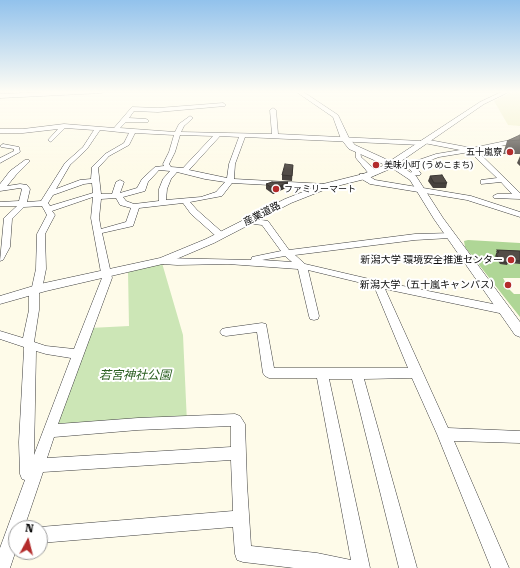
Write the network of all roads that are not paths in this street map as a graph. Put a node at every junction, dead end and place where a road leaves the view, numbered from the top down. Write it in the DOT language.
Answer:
graph roads {
  1 [pos="190,118"];
  2 [pos="274,118"];
  3 [pos="337,118"];
  4 [pos="460,118"];
  5 [pos="125,120"];
  6 [pos="146,121"];
  7 [pos="64,126"];
  8 [pos="98,128"];
  9 [pos="115,130"];
  10 [pos="0,131"];
  11 [pos="25,131"];
  12 [pos="132,132"];
  13 [pos="178,133"];
  14 [pos="219,134"];
  15 [pos="243,135"];
  16 [pos="275,136"];
  17 [pos="345,139"];
  18 [pos="51,140"];
  19 [pos="520,140"];
  20 [pos="422,142"];
  21 [pos="2,147"];
  22 [pos="472,150"];
  23 [pos="358,151"];
  24 [pos="27,161"];
  25 [pos="0,162"];
  26 [pos="391,164"];
  27 [pos="171,168"];
  28 [pos="185,171"];
  29 [pos="374,173"];
  30 [pos="410,174"];
  31 [pos="363,176"];
  32 [pos="503,180"];
  33 [pos="94,181"];
  34 [pos="230,181"];
  35 [pos="120,182"];
  36 [pos="484,182"];
  37 [pos="326,186"];
  38 [pos="0,188"];
  39 [pos="420,190"];
  40 [pos="51,193"];
  41 [pos="96,196"];
  42 [pos="117,196"];
  43 [pos="497,196"];
  44 [pos="519,197"];
  45 [pos="186,201"];
  46 [pos="163,202"];
  47 [pos="0,204"];
  48 [pos="22,204"];
  49 [pos="46,206"];
  50 [pos="136,206"];
  51 [pos="520,215"];
  52 [pos="249,221"];
  53 [pos="98,232"];
  54 [pos="220,235"];
  55 [pos="450,235"];
  56 [pos="287,253"];
  57 [pos="0,258"];
  58 [pos="163,261"];
  59 [pos="241,261"];
  60 [pos="302,266"];
  61 [pos="106,274"];
  62 [pos="378,284"];
  63 [pos="35,290"];
  64 [pos="0,300"];
  65 [pos="504,310"];
  66 [pos="314,316"];
  67 [pos="226,332"];
  68 [pos="520,332"];
  69 [pos="0,335"];
  70 [pos="28,345"];
  71 [pos="77,354"];
  72 [pos="416,373"];
  73 [pos="322,374"];
  74 [pos="357,374"];
  75 [pos="49,431"];
  76 [pos="444,434"];
  77 [pos="520,437"];
  78 [pos="238,453"];
  79 [pos="35,471"];
  80 [pos="241,518"];
  81 [pos="19,520"];
  82 [pos="48,534"];
  83 [pos="8,550"];
  84 [pos="1,568"];
  85 [pos="349,568"];
  86 [pos="361,568"];
  87 [pos="408,568"];
  88 [pos="500,568"];
  1 -- 13 [label="street"];
  2 -- 16 [label="street"];
  3 -- 17 [label="street"];
  4 -- 20 [label="street, 産業道路"];
  5 -- 6 [label="street"];
  5 -- 9 [label="street"];
  7 -- 8 [label="street"];
  7 -- 11 [label="street"];
  7 -- 18 [label="street"];
  8 -- 9 [label="street"];
  8 -- 40 [label="street"];
  9 -- 12 [label="street"];
  10 -- 11 [label="street"];
  11 -- 21 [label="street"];
  12 -- 13 [label="street"];
  12 -- 33 [label="street"];
  13 -- 14 [label="street"];
  13 -- 27 [label="street"];
  14 -- 15 [label="street"];
  14 -- 28 [label="street"];
  15 -- 16 [label="street"];
  15 -- 34 [label="street"];
  16 -- 17 [label="street"];
  17 -- 20 [label="street"];
  17 -- 23 [label="street"];
  19 -- 22 [label="street"];
  20 -- 22 [label="street"];
  20 -- 26 [label="street, 産業道路"];
  21 -- 25 [label="street"];
  22 -- 30 [label="street"];
  22 -- 32 [label="street"];
  23 -- 26 [label="street"];
  23 -- 29 [label="street"];
  24 -- 38 [label="street"];
  26 -- 29 [label="street, 産業道路"];
  26 -- 30 [label="street"];
  27 -- 28 [label="street"];
  27 -- 42 [label="street"];
  27 -- 46 [label="street"];
  28 -- 34 [label="street"];
  29 -- 31 [label="street, 産業道路"];
  30 -- 39 [label="street"];
  31 -- 37 [label="street, 産業道路"];
  31 -- 39 [label="street"];
  32 -- 36 [label="street"];
  32 -- 44 [label="street"];
  33 -- 40 [label="street"];
  33 -- 41 [label="street"];
  34 -- 37 [label="street"];
  34 -- 45 [label="street"];
  35 -- 42 [label="street"];
  37 -- 52 [label="street, 産業道路"];
  38 -- 48 [label="street"];
  39 -- 51 [label="street"];
  39 -- 55 [label="street"];
  40 -- 49 [label="street"];
  41 -- 42 [label="street"];
  41 -- 49 [label="street"];
  41 -- 53 [label="street"];
  42 -- 50 [label="street"];
  43 -- 44 [label="street"];
  45 -- 46 [label="street"];
  45 -- 54 [label="street"];
  46 -- 50 [label="street"];
  47 -- 48 [label="street"];
  48 -- 49 [label="street"];
  48 -- 57 [label="street"];
  49 -- 63 [label="street"];
  50 -- 53 [label="street"];
  52 -- 54 [label="street, 産業道路"];
  52 -- 56 [label="street"];
  53 -- 61 [label="street"];
  54 -- 58 [label="street, 産業道路"];
  55 -- 56 [label="street"];
  55 -- 65 [label="street"];
  56 -- 59 [label="street"];
  56 -- 60 [label="street"];
  58 -- 59 [label="street"];
  58 -- 61 [label="street, 産業道路"];
  59 -- 60 [label="street"];
  60 -- 62 [label="street"];
  60 -- 66 [label="street"];
  61 -- 63 [label="street, 産業道路"];
  61 -- 71 [label="street"];
  62 -- 65 [label="street"];
  62 -- 72 [label="street"];
  63 -- 64 [label="street, 産業道路"];
  63 -- 70 [label="street"];
  65 -- 68 [label="street"];
  67 -- 73 [label="street"];
  69 -- 70 [label="street"];
  70 -- 71 [label="street"];
  70 -- 79 [label="street"];
  71 -- 75 [label="street"];
  72 -- 74 [label="street"];
  72 -- 76 [label="street"];
  73 -- 74 [label="street"];
  73 -- 86 [label="street"];
  74 -- 87 [label="street"];
  75 -- 78 [label="street"];
  75 -- 79 [label="street"];
  76 -- 77 [label="street"];
  76 -- 88 [label="street"];
  78 -- 79 [label="street"];
  78 -- 80 [label="street"];
  79 -- 81 [label="street"];
  80 -- 82 [label="street"];
  80 -- 85 [label="street"];
  83 -- 84 [label="street"];
}
